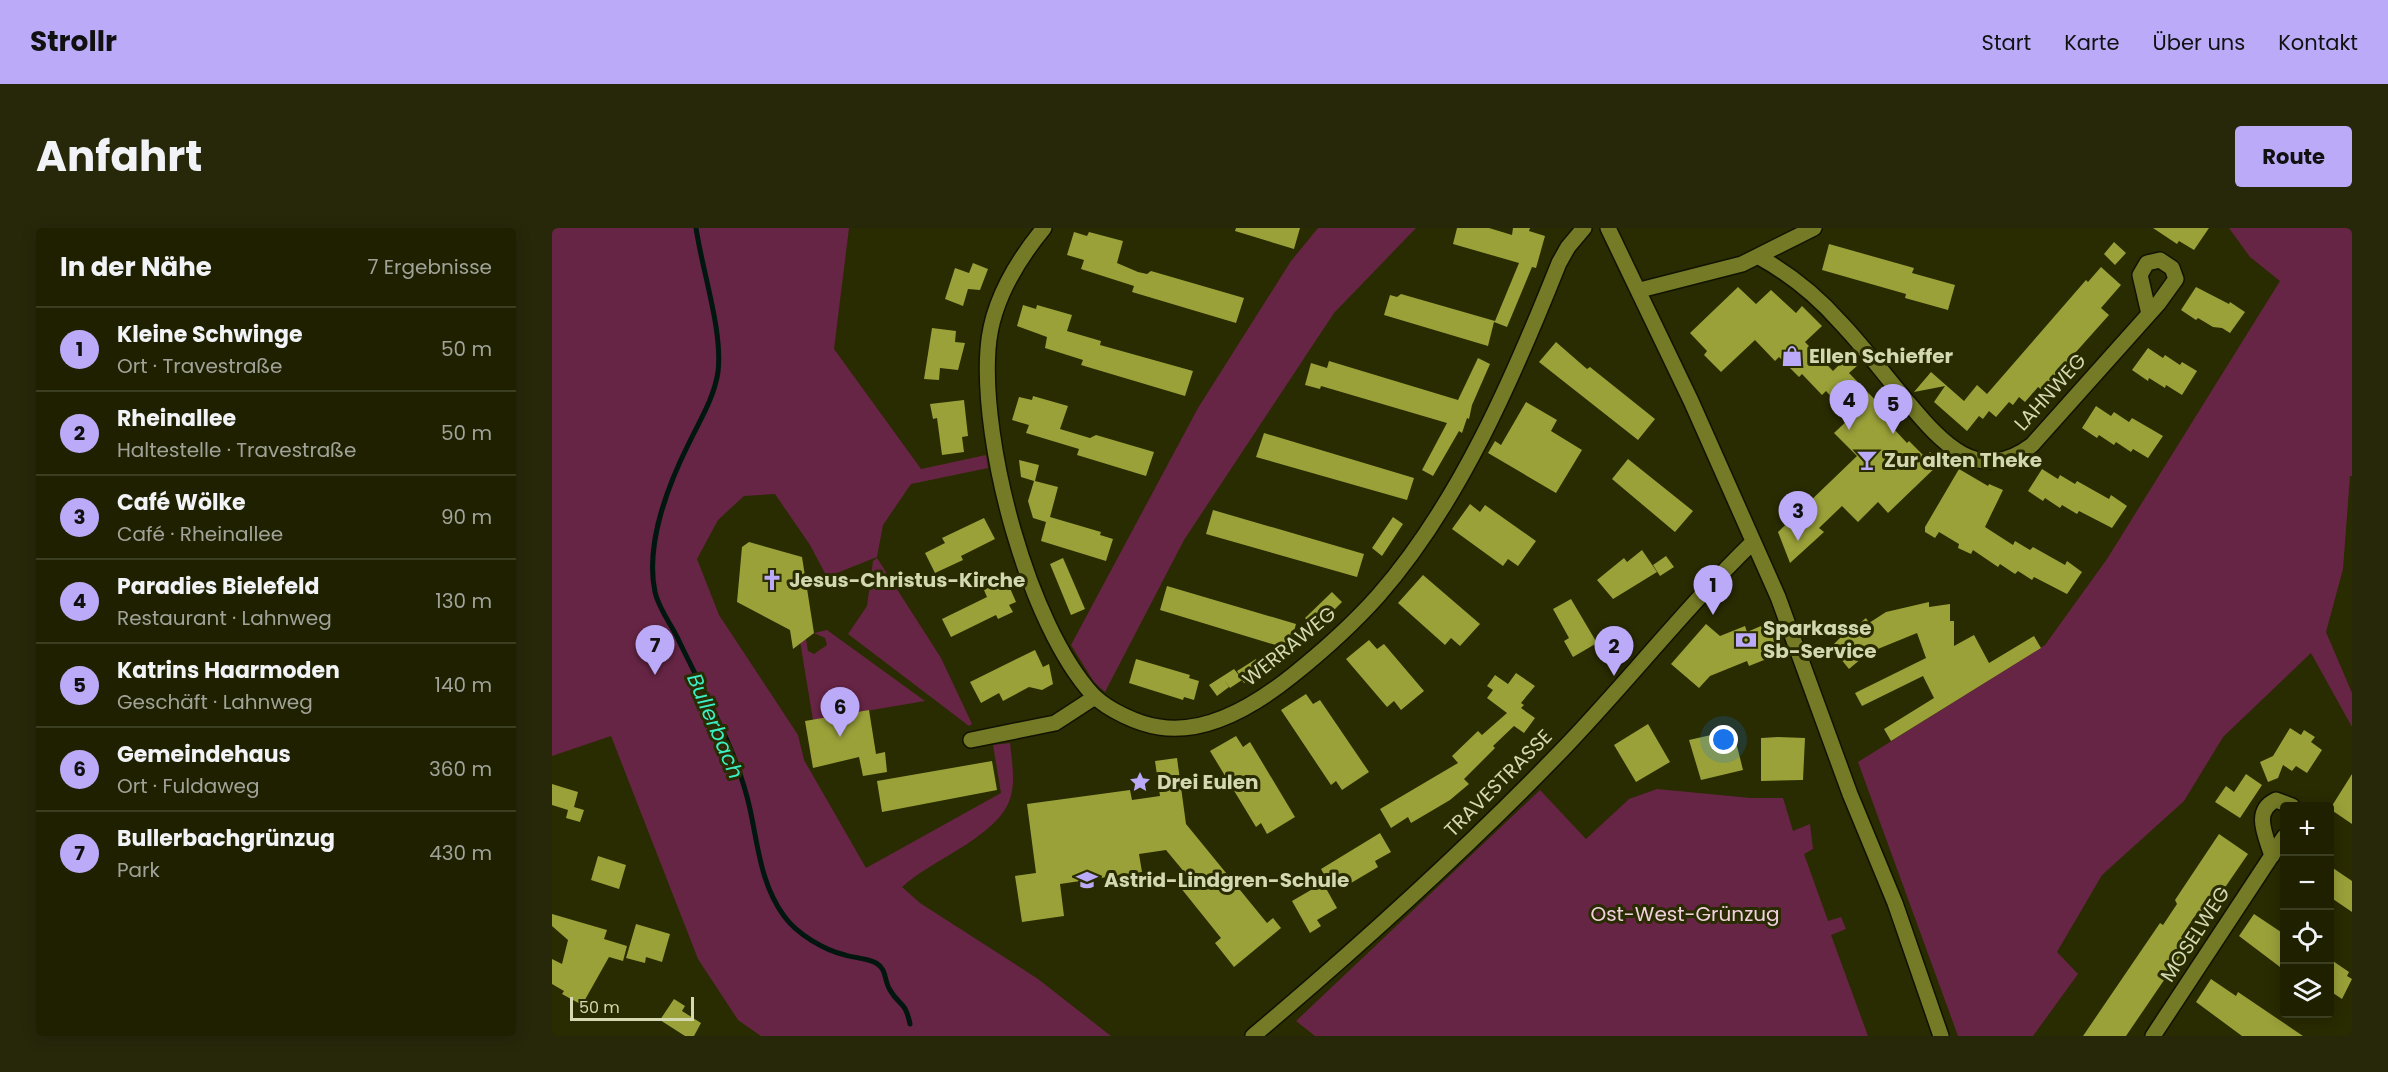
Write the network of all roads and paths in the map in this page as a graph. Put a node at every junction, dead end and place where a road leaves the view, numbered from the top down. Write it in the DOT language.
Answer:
graph roads {
  1 [pos="1044,228"];
  2 [pos="1584,228"];
  3 [pos="1608,228"];
  4 [pos="1814,228"];
  5 [pos="1759,257"];
  6 [pos="1640,290"];
  7 [pos="2149,314"];
  8 [pos="1753,542"];
  9 [pos="1095,697"];
  10 [pos="971,740"];
  11 [pos="2281,802"];
  12 [pos="2280,843"];
  13 [pos="2272,856"];
  14 [pos="1253,1036"];
  15 [pos="1941,1036"];
  16 [pos="2153,1036"];
  1 -- 9 [label="street, WERRAWEG"];
  2 -- 9 [label="street, WERRAWEG"];
  3 -- 6 [label="street"];
  4 -- 5 [label="street"];
  5 -- 6 [label="street"];
  5 -- 7 [label="street, LAHNWEG"];
  6 -- 8 [label="street"];
  8 -- 14 [label="street, TRAVESTRASSE"];
  8 -- 15 [label="street"];
  9 -- 10 [label="street"];
  11 -- 13 [label="street"];
  12 -- 13 [label="street, MOSELWEG"];
  13 -- 16 [label="street, MOSELWEG"];
}
